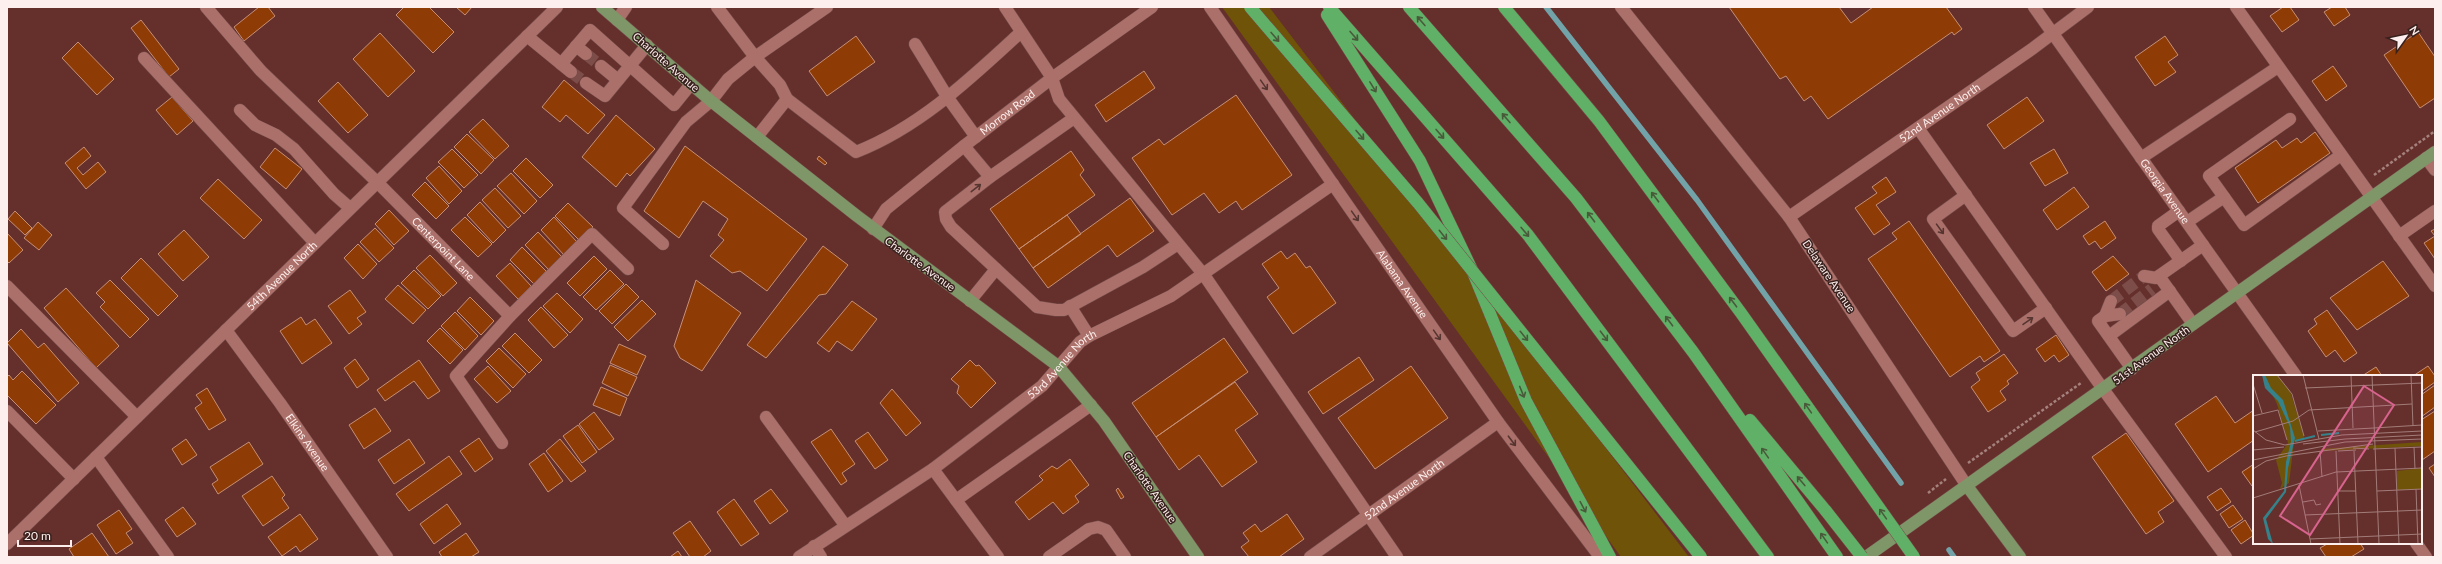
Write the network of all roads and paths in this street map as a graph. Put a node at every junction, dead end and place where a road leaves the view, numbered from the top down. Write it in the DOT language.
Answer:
graph roads {
  1 [pos="206,7"];
  2 [pos="557,7"];
  3 [pos="602,7"];
  4 [pos="626,7"];
  5 [pos="717,7"];
  6 [pos="827,7"];
  7 [pos="1006,7"];
  8 [pos="1152,7"];
  9 [pos="1210,7"];
  10 [pos="1250,7"];
  11 [pos="1322,7"];
  12 [pos="1328,7"];
  13 [pos="1409,7"];
  14 [pos="1504,7"];
  15 [pos="1621,7"];
  16 [pos="2034,7"];
  17 [pos="2088,7"];
  18 [pos="2236,7"];
  19 [pos="617,20"];
  20 [pos="1021,32"];
  21 [pos="2052,32"];
  22 [pos="527,36"];
  23 [pos="915,44"];
  24 [pos="576,46"];
  25 [pos="647,46"];
  26 [pos="586,54"];
  27 [pos="755,57"];
  28 [pos="144,58"];
  29 [pos="561,64"];
  30 [pos="630,65"];
  31 [pos="601,66"];
  32 [pos="2278,67"];
  33 [pos="570,72"];
  34 [pos="1052,78"];
  35 [pos="618,80"];
  36 [pos="586,83"];
  37 [pos="691,84"];
  38 [pos="948,98"];
  39 [pos="787,99"];
  40 [pos="711,101"];
  41 [pos="674,105"];
  42 [pos="240,110"];
  43 [pos="1074,118"];
  44 [pos="2290,119"];
  45 [pos="686,122"];
  46 [pos="1918,128"];
  47 [pos="757,137"];
  48 [pos="976,137"];
  49 [pos="964,146"];
  50 [pos="2342,155"];
  51 [pos="2431,155"];
  52 [pos="2141,158"];
  53 [pos="2435,170"];
  54 [pos="990,178"];
  55 [pos="377,182"];
  56 [pos="1333,184"];
  57 [pos="1966,195"];
  58 [pos="2224,196"];
  59 [pos="2372,198"];
  60 [pos="350,208"];
  61 [pos="2179,211"];
  62 [pos="2435,211"];
  63 [pos="1789,217"];
  64 [pos="2187,222"];
  65 [pos="873,229"];
  66 [pos="2400,236"];
  67 [pos="315,242"];
  68 [pos="663,244"];
  69 [pos="1178,244"];
  70 [pos="2203,245"];
  71 [pos="2180,261"];
  72 [pos="628,269"];
  73 [pos="996,269"];
  74 [pos="1204,275"];
  75 [pos="7,286"];
  76 [pos="2435,286"];
  77 [pos="2170,291"];
  78 [pos="2238,294"];
  79 [pos="970,301"];
  80 [pos="2111,301"];
  81 [pos="1070,306"];
  82 [pos="2046,308"];
  83 [pos="2120,314"];
  84 [pos="510,316"];
  85 [pos="2105,316"];
  86 [pos="2193,324"];
  87 [pos="226,330"];
  88 [pos="1089,336"];
  89 [pos="2108,336"];
  90 [pos="1693,352"];
  91 [pos="1058,366"];
  92 [pos="2132,369"];
  93 [pos="2295,375"];
  94 [pos="2104,389"];
  95 [pos="1091,404"];
  96 [pos="7,411"];
  97 [pos="137,417"];
  98 [pos="766,417"];
  99 [pos="1498,422"];
  100 [pos="502,443"];
  101 [pos="96,457"];
  102 [pos="933,469"];
  103 [pos="74,479"];
  104 [pos="1967,486"];
  105 [pos="956,500"];
  106 [pos="1368,516"];
  107 [pos="845,525"];
  108 [pos="7,544"];
  109 [pos="2417,544"];
  110 [pos="814,546"];
  111 [pos="168,557"];
  112 [pos="387,557"];
  113 [pos="799,557"];
  114 [pos="821,557"];
  115 [pos="998,557"];
  116 [pos="1049,557"];
  117 [pos="1125,557"];
  118 [pos="1198,557"];
  119 [pos="1310,557"];
  120 [pos="1397,557"];
  121 [pos="1600,557"];
  122 [pos="1610,557"];
  123 [pos="1701,557"];
  124 [pos="1768,557"];
  125 [pos="1838,557"];
  126 [pos="1862,557"];
  127 [pos="1866,557"];
  128 [pos="1914,557"];
  129 [pos="2020,557"];
  130 [pos="2226,557"];
  131 [pos="2426,557"];
  1 -- 55 [label="street, Centerpoint Lane"];
  2 -- 22 [label="street, 54th Avenue North"];
  3 -- 19 [label="main road, Charlotte Avenue"];
  4 -- 19 [label="street"];
  5 -- 27 [label="street"];
  6 -- 27 [label="street"];
  7 -- 20 [label="street"];
  8 -- 34 [label="street, Morrow Road"];
  9 -- 56 [label="street, Alabama Avenue, one-way"];
  10 -- 123 [label="highway, one-way, bridge"];
  11 -- 122 [label="highway, one-way"];
  12 -- 124 [label="highway, one-way"];
  90 -- 13 [label="highway, one-way"];
  128 -- 14 [label="highway, one-way, bridge"];
  15 -- 63 [label="street, Delaware Avenue"];
  16 -- 21 [label="street, Georgia Avenue"];
  17 -- 21 [label="street, 52nd Avenue North"];
  18 -- 32 [label="street"];
  19 -- 25 [label="main road, Charlotte Avenue"];
  20 -- 34 [label="street"];
  20 -- 38 [label="street"];
  21 -- 46 [label="street, 52nd Avenue North"];
  21 -- 52 [label="street, Georgia Avenue"];
  22 -- 29 [label="street"];
  22 -- 55 [label="street, 54th Avenue North"];
  23 -- 38 [label="street"];
  24 -- 26 [label="street"];
  24 -- 29 [label="street"];
  24 -- 30 [label="street"];
  25 -- 30 [label="street"];
  25 -- 37 [label="main road, Charlotte Avenue"];
  27 -- 39 [label="street"];
  27 -- 40 [label="street"];
  28 -- 67 [label="street"];
  29 -- 33 [label="street"];
  30 -- 35 [label="street"];
  30 -- 41 [label="street"];
  31 -- 35 [label="street"];
  32 -- 50 [label="street"];
  32 -- 52 [label="street"];
  34 -- 43 [label="street"];
  34 -- 48 [label="street, Morrow Road"];
  35 -- 36 [label="street"];
  37 -- 40 [label="main road, Charlotte Avenue"];
  37 -- 41 [label="street"];
  38 -- 39 [label="street"];
  38 -- 48 [label="street"];
  39 -- 47 [label="street"];
  40 -- 45 [label="street"];
  40 -- 47 [label="main road, Charlotte Avenue"];
  41 -- 45 [label="street"];
  42 -- 60 [label="street"];
  43 -- 54 [label="street"];
  43 -- 69 [label="street"];
  44 -- 58 [label="street"];
  45 -- 68 [label="street"];
  46 -- 57 [label="street"];
  46 -- 63 [label="street, 52nd Avenue North"];
  47 -- 65 [label="main road, Charlotte Avenue"];
  48 -- 49 [label="street, Morrow Road"];
  49 -- 54 [label="street"];
  49 -- 65 [label="street, Morrow Road"];
  50 -- 58 [label="street"];
  50 -- 59 [label="street"];
  51 -- 53 [label="street"];
  51 -- 59 [label="main road, 51st Avenue North"];
  52 -- 61 [label="street, Georgia Avenue"];
  73 -- 54 [label="street, one-way"];
  55 -- 60 [label="street, 54th Avenue North"];
  55 -- 84 [label="street, Centerpoint Lane"];
  56 -- 74 [label="street, 53rd Avenue North"];
  56 -- 99 [label="street, Alabama Avenue, one-way"];
  57 -- 82 [label="street"];
  57 -- 82 [label="street, one-way"];
  58 -- 64 [label="street"];
  59 -- 66 [label="street"];
  59 -- 78 [label="main road, 51st Avenue North"];
  60 -- 67 [label="street, 54th Avenue North"];
  61 -- 64 [label="street, Georgia Avenue"];
  61 -- 71 [label="street"];
  62 -- 66 [label="street"];
  63 -- 104 [label="street, Delaware Avenue"];
  64 -- 70 [label="street, Georgia Avenue"];
  65 -- 79 [label="main road, Charlotte Avenue"];
  66 -- 76 [label="street"];
  67 -- 87 [label="street, 54th Avenue North"];
  69 -- 74 [label="street"];
  69 -- 81 [label="street"];
  70 -- 71 [label="street"];
  70 -- 78 [label="street, Georgia Avenue"];
  71 -- 77 [label="street"];
  72 -- 84 [label="street"];
  73 -- 79 [label="street"];
  73 -- 81 [label="street"];
  74 -- 88 [label="street, 53rd Avenue North"];
  74 -- 106 [label="street"];
  75 -- 97 [label="street"];
  77 -- 86 [label="street"];
  77 -- 89 [label="street"];
  78 -- 86 [label="main road, 51st Avenue North"];
  78 -- 93 [label="street, Georgia Avenue"];
  79 -- 91 [label="main road, Charlotte Avenue"];
  80 -- 85 [label="street"];
  81 -- 88 [label="street"];
  82 -- 94 [label="street"];
  83 -- 85 [label="street"];
  84 -- 100 [label="street"];
  85 -- 89 [label="street"];
  86 -- 92 [label="main road, 51st Avenue North"];
  87 -- 97 [label="street, 54th Avenue North"];
  87 -- 112 [label="street, Elkins Avenue"];
  88 -- 91 [label="street, 53rd Avenue North"];
  89 -- 92 [label="street"];
  125 -- 90 [label="highway, one-way"];
  126 -- 90 [label="highway, one-way, bridge"];
  91 -- 95 [label="main road, Charlotte Avenue"];
  91 -- 102 [label="street, 53rd Avenue North"];
  92 -- 94 [label="main road, 51st Avenue North"];
  94 -- 104 [label="main road, 51st Avenue North"];
  94 -- 130 [label="street"];
  95 -- 105 [label="street"];
  95 -- 118 [label="main road, Charlotte Avenue"];
  96 -- 103 [label="street"];
  97 -- 101 [label="street, 54th Avenue North"];
  98 -- 107 [label="street"];
  99 -- 106 [label="street, 52nd Avenue North"];
  99 -- 121 [label="street, Alabama Avenue, one-way"];
  101 -- 103 [label="street, 54th Avenue North"];
  101 -- 111 [label="street"];
  102 -- 105 [label="street"];
  102 -- 107 [label="street, 53rd Avenue North"];
  103 -- 108 [label="street, 54th Avenue North"];
  104 -- 127 [label="main road, 51st Avenue North"];
  104 -- 129 [label="main road, Delaware Avenue"];
  105 -- 115 [label="street"];
  106 -- 119 [label="street, 52nd Avenue North"];
  106 -- 120 [label="street"];
  107 -- 110 [label="street, 53rd Avenue North"];
  109 -- 131 [label="street"];
  110 -- 113 [label="street, 53rd Avenue North"];
  110 -- 114 [label="street"];
  116 -- 117 [label="street"];
}
